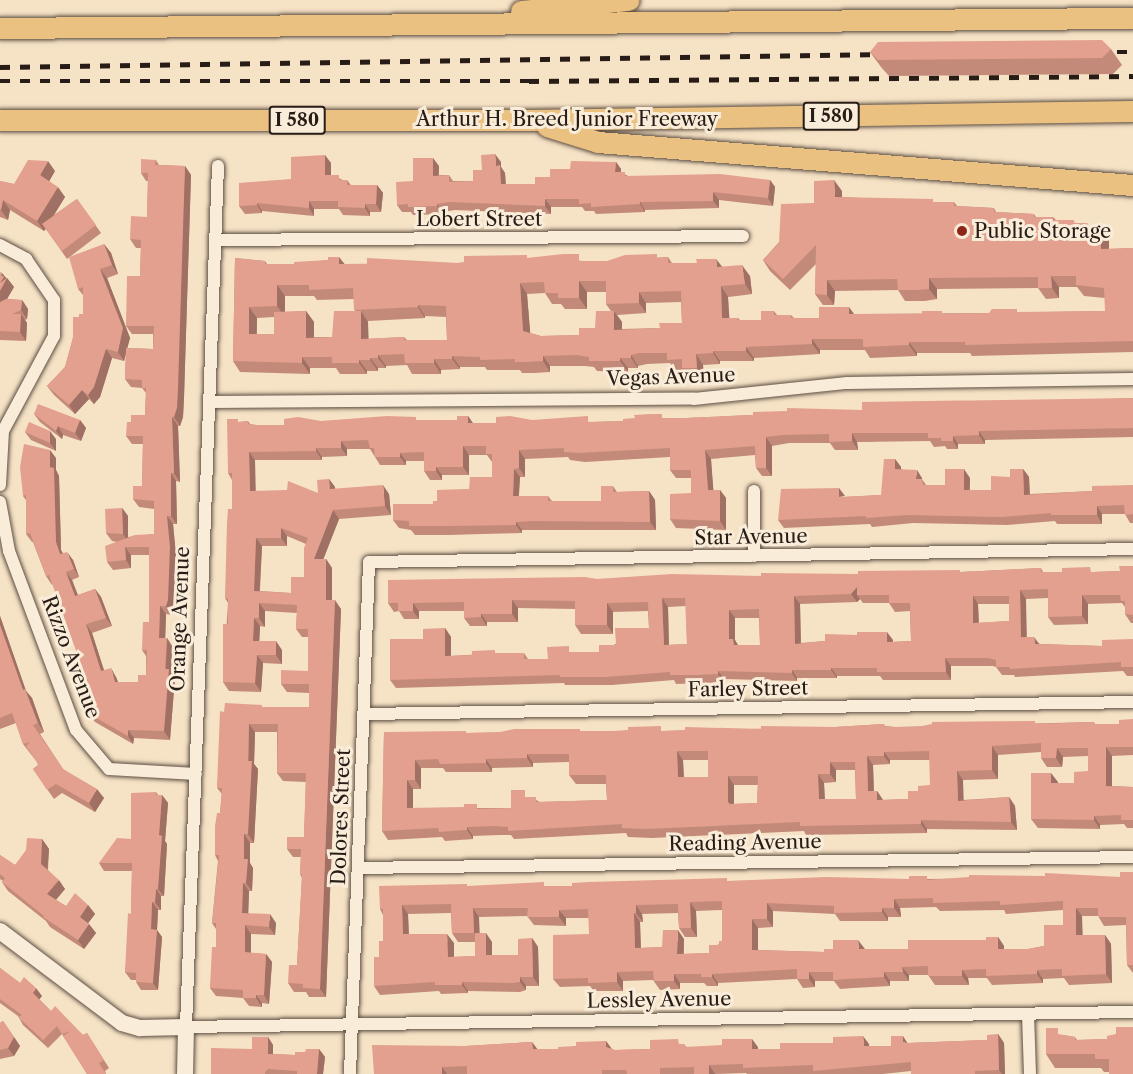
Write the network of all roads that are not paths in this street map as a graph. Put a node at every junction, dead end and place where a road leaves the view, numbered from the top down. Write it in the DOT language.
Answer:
graph roads {
  1 [pos="628,0"];
  2 [pos="1133,18"];
  3 [pos="395,24"];
  4 [pos="0,28"];
  5 [pos="1133,111"];
  6 [pos="0,120"];
  7 [pos="529,120"];
  8 [pos="218,166"];
  9 [pos="1133,185"];
  10 [pos="743,236"];
  11 [pos="216,240"];
  12 [pos="0,245"];
  13 [pos="1133,379"];
  14 [pos="210,402"];
  15 [pos="0,485"];
  16 [pos="754,491"];
  17 [pos="0,502"];
  18 [pos="1133,549"];
  19 [pos="754,556"];
  20 [pos="369,562"];
  21 [pos="1133,702"];
  22 [pos="364,714"];
  23 [pos="196,774"];
  24 [pos="1133,857"];
  25 [pos="358,868"];
  26 [pos="0,931"];
  27 [pos="1133,1012"];
  28 [pos="1028,1014"];
  29 [pos="352,1025"];
  30 [pos="186,1027"];
  31 [pos="185,1074"];
  32 [pos="350,1074"];
  33 [pos="1030,1074"];
  1 -- 3 [label="highway"];
  2 -- 3 [label="highway"];
  3 -- 4 [label="highway"];
  5 -- 7 [label="highway, Arthur H. Breed Junior Freeway / I 580"];
  6 -- 7 [label="highway, Arthur H. Breed Junior Freeway / I 580"];
  7 -- 9 [label="highway"];
  8 -- 11 [label="street, Orange Avenue"];
  10 -- 11 [label="street, Lobert Street"];
  11 -- 14 [label="street, Orange Avenue"];
  12 -- 15 [label="street"];
  13 -- 14 [label="street, Vegas Avenue"];
  14 -- 23 [label="street, Orange Avenue"];
  16 -- 19 [label="street"];
  17 -- 23 [label="street, Rizzo Avenue"];
  18 -- 19 [label="street, Star Avenue"];
  19 -- 20 [label="street, Star Avenue"];
  20 -- 22 [label="street, Dolores Street"];
  21 -- 22 [label="street, Farley Street"];
  22 -- 25 [label="street, Dolores Street"];
  23 -- 30 [label="street, Orange Avenue"];
  24 -- 25 [label="street, Reading Avenue"];
  25 -- 29 [label="street, Dolores Street"];
  26 -- 30 [label="street"];
  27 -- 28 [label="street, Lessley Avenue"];
  28 -- 29 [label="street, Lessley Avenue"];
  28 -- 33 [label="street"];
  29 -- 30 [label="street, Lessley Avenue"];
  29 -- 32 [label="street, Dolores Street"];
  30 -- 31 [label="street, Orange Avenue"];
}
